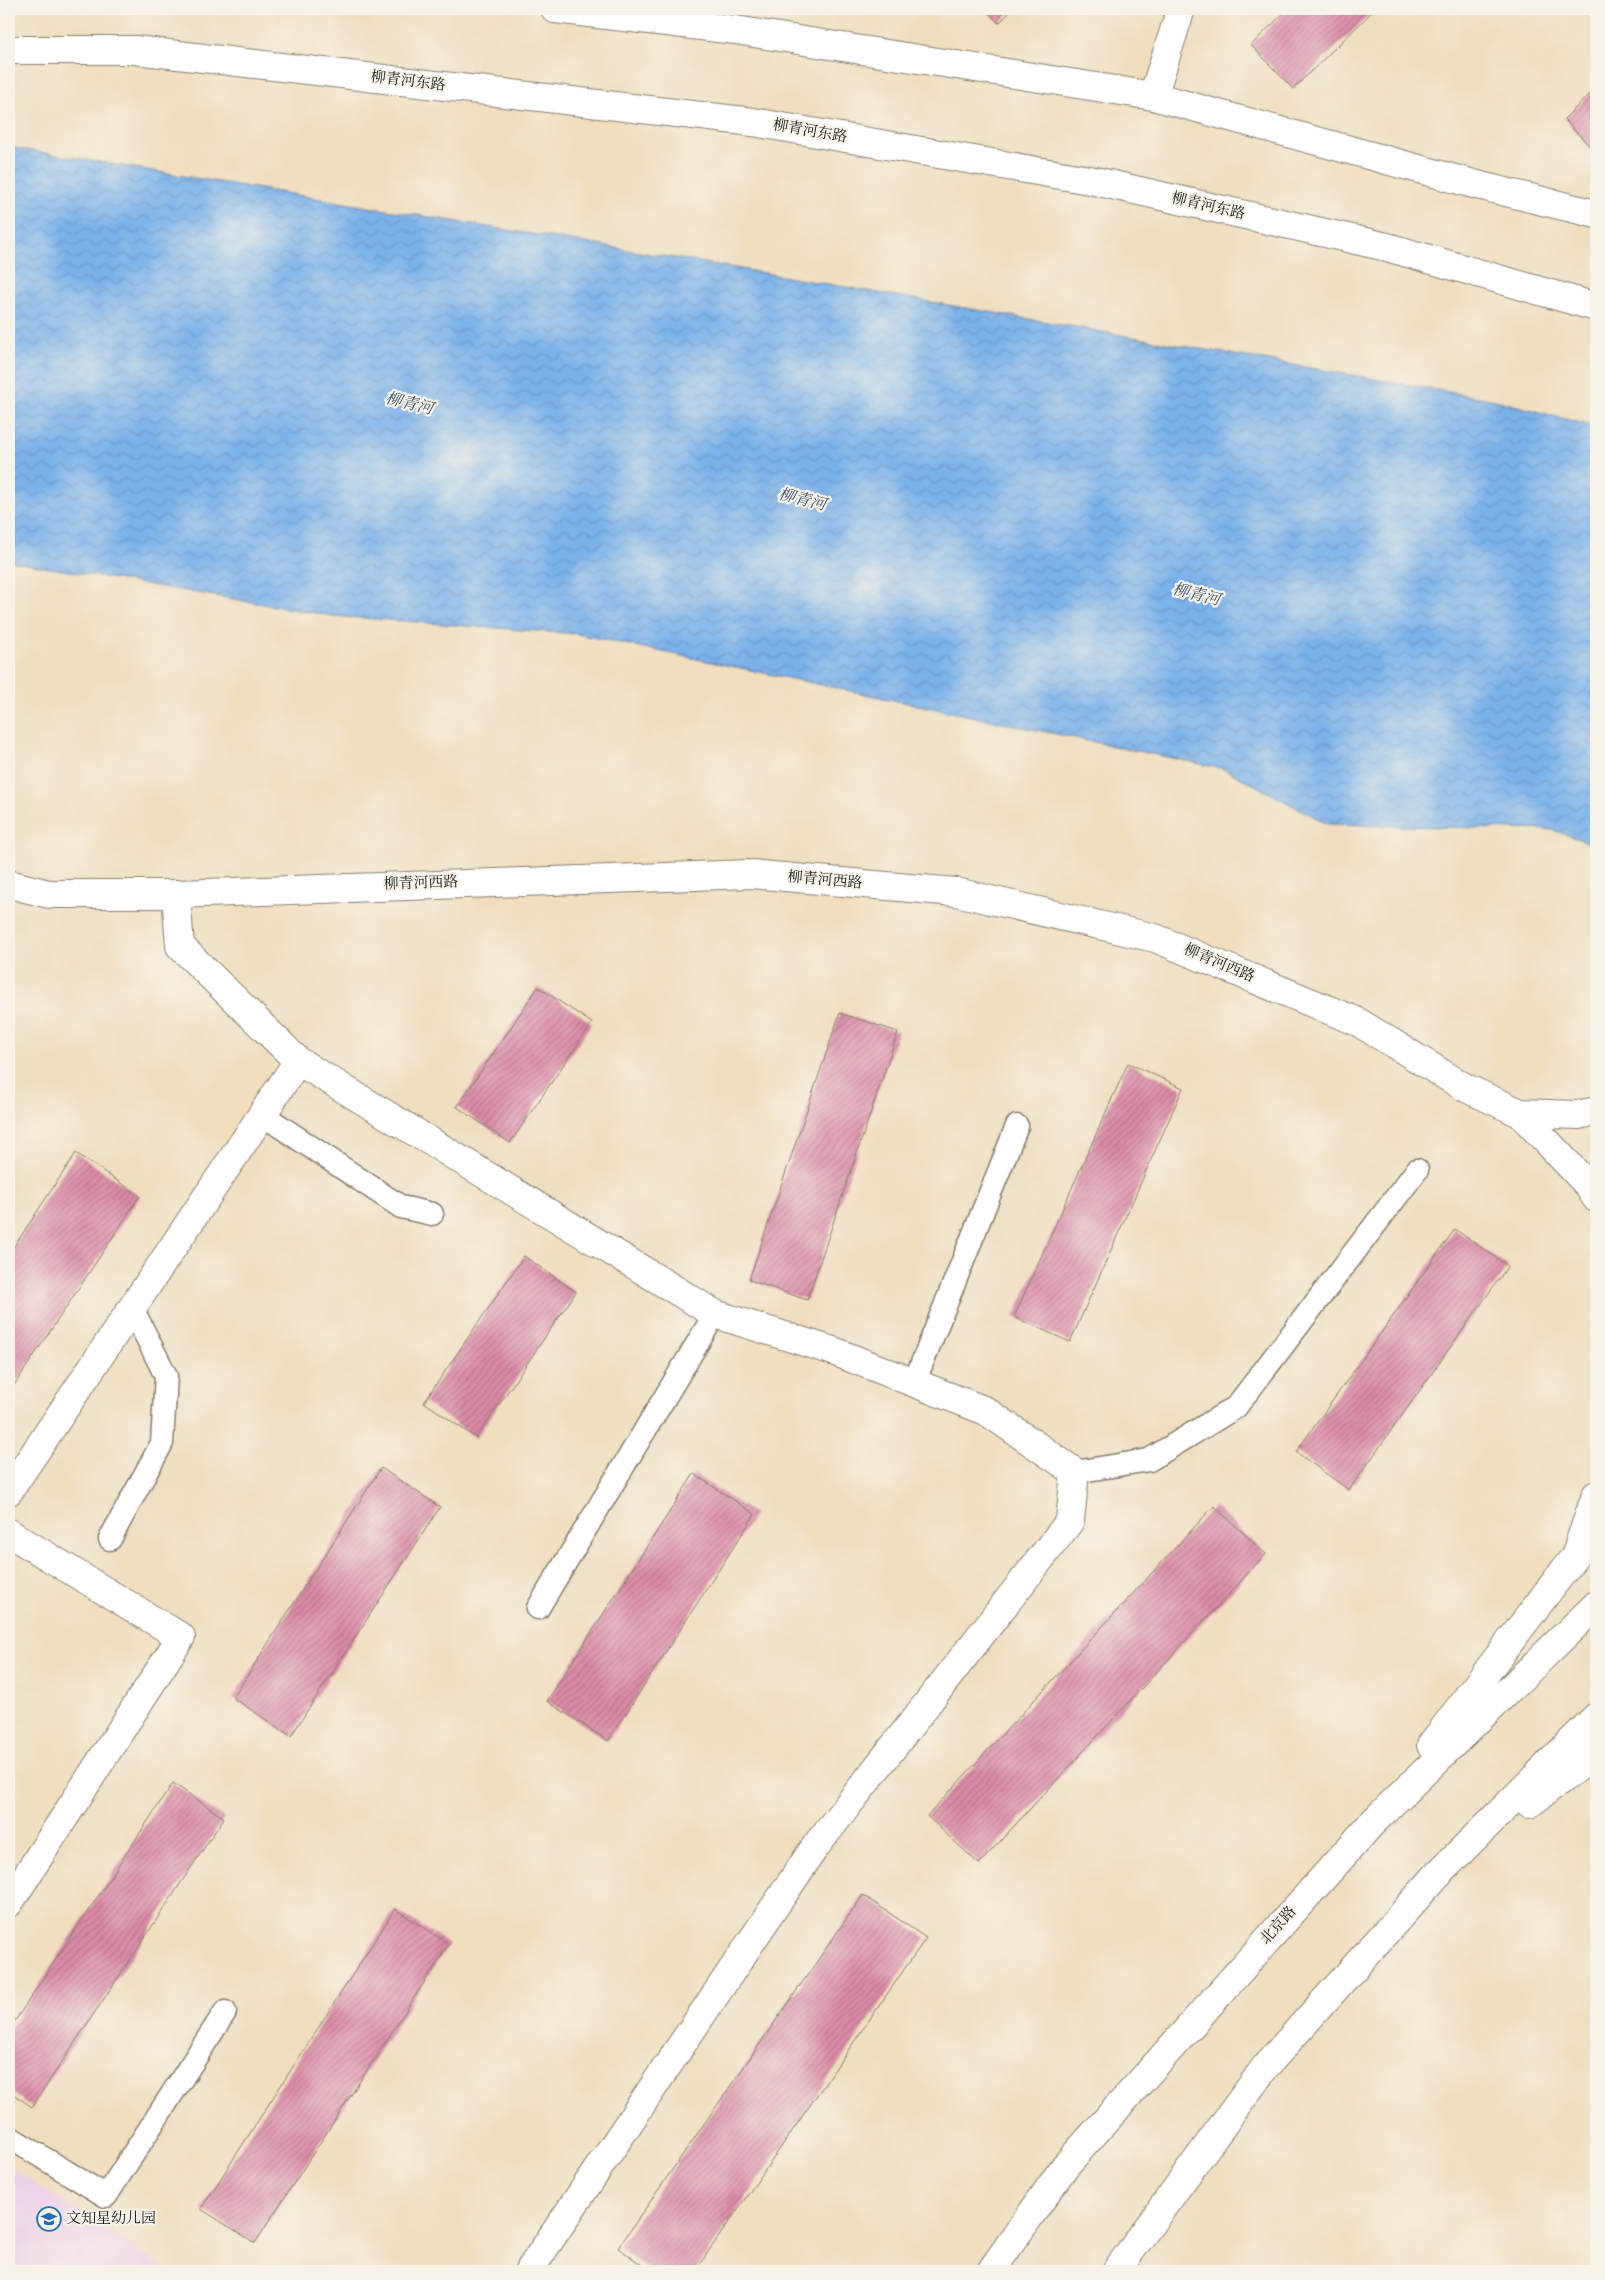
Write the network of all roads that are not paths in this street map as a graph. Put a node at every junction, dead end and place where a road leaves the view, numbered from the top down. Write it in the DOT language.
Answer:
graph roads {
  1 [pos="555,9"];
  2 [pos="1181,9"];
  3 [pos="9,50"];
  4 [pos="1153,96"];
  5 [pos="1596,214"];
  6 [pos="1596,307"];
  7 [pos="9,884"];
  8 [pos="176,894"];
  9 [pos="298,1061"];
  10 [pos="1596,1111"];
  11 [pos="1520,1113"];
  12 [pos="263,1115"];
  13 [pos="1017,1126"];
  14 [pos="1417,1170"];
  15 [pos="1596,1198"];
  16 [pos="432,1214"];
  17 [pos="132,1308"];
  18 [pos="715,1314"];
  19 [pos="914,1383"];
  20 [pos="1075,1472"];
  21 [pos="9,1490"];
  22 [pos="1596,1495"];
  23 [pos="9,1534"];
  24 [pos="110,1539"];
  25 [pos="1596,1606"];
  26 [pos="538,1608"];
  27 [pos="1596,1717"];
  28 [pos="1596,1752"];
  29 [pos="1373,1822"];
  30 [pos="1437,1875"];
  31 [pos="9,1903"];
  32 [pos="226,2012"];
  33 [pos="9,2137"];
  34 [pos="529,2271"];
  35 [pos="990,2271"];
  36 [pos="1116,2271"];
  1 -- 4 [label="street"];
  2 -- 4 [label="street"];
  3 -- 6 [label="street, 柳青河东路"];
  4 -- 5 [label="street"];
  7 -- 8 [label="street, 柳青河西路"];
  8 -- 9 [label="street"];
  8 -- 11 [label="street, 柳青河西路"];
  9 -- 12 [label="street"];
  9 -- 18 [label="street"];
  10 -- 11 [label="street, 柳青河西路"];
  11 -- 15 [label="street"];
  12 -- 16 [label="lane"];
  12 -- 17 [label="street"];
  13 -- 19 [label="lane"];
  14 -- 20 [label="lane"];
  17 -- 21 [label="street"];
  17 -- 24 [label="lane"];
  18 -- 19 [label="street"];
  18 -- 26 [label="lane"];
  19 -- 20 [label="street"];
  20 -- 34 [label="street"];
  22 -- 29 [label="street"];
  23 -- 31 [label="street"];
  25 -- 29 [label="street, 北京路"];
  27 -- 30 [label="street"];
  28 -- 30 [label="street"];
  29 -- 35 [label="street, 北京路"];
  30 -- 36 [label="street"];
  32 -- 33 [label="lane"];
}
